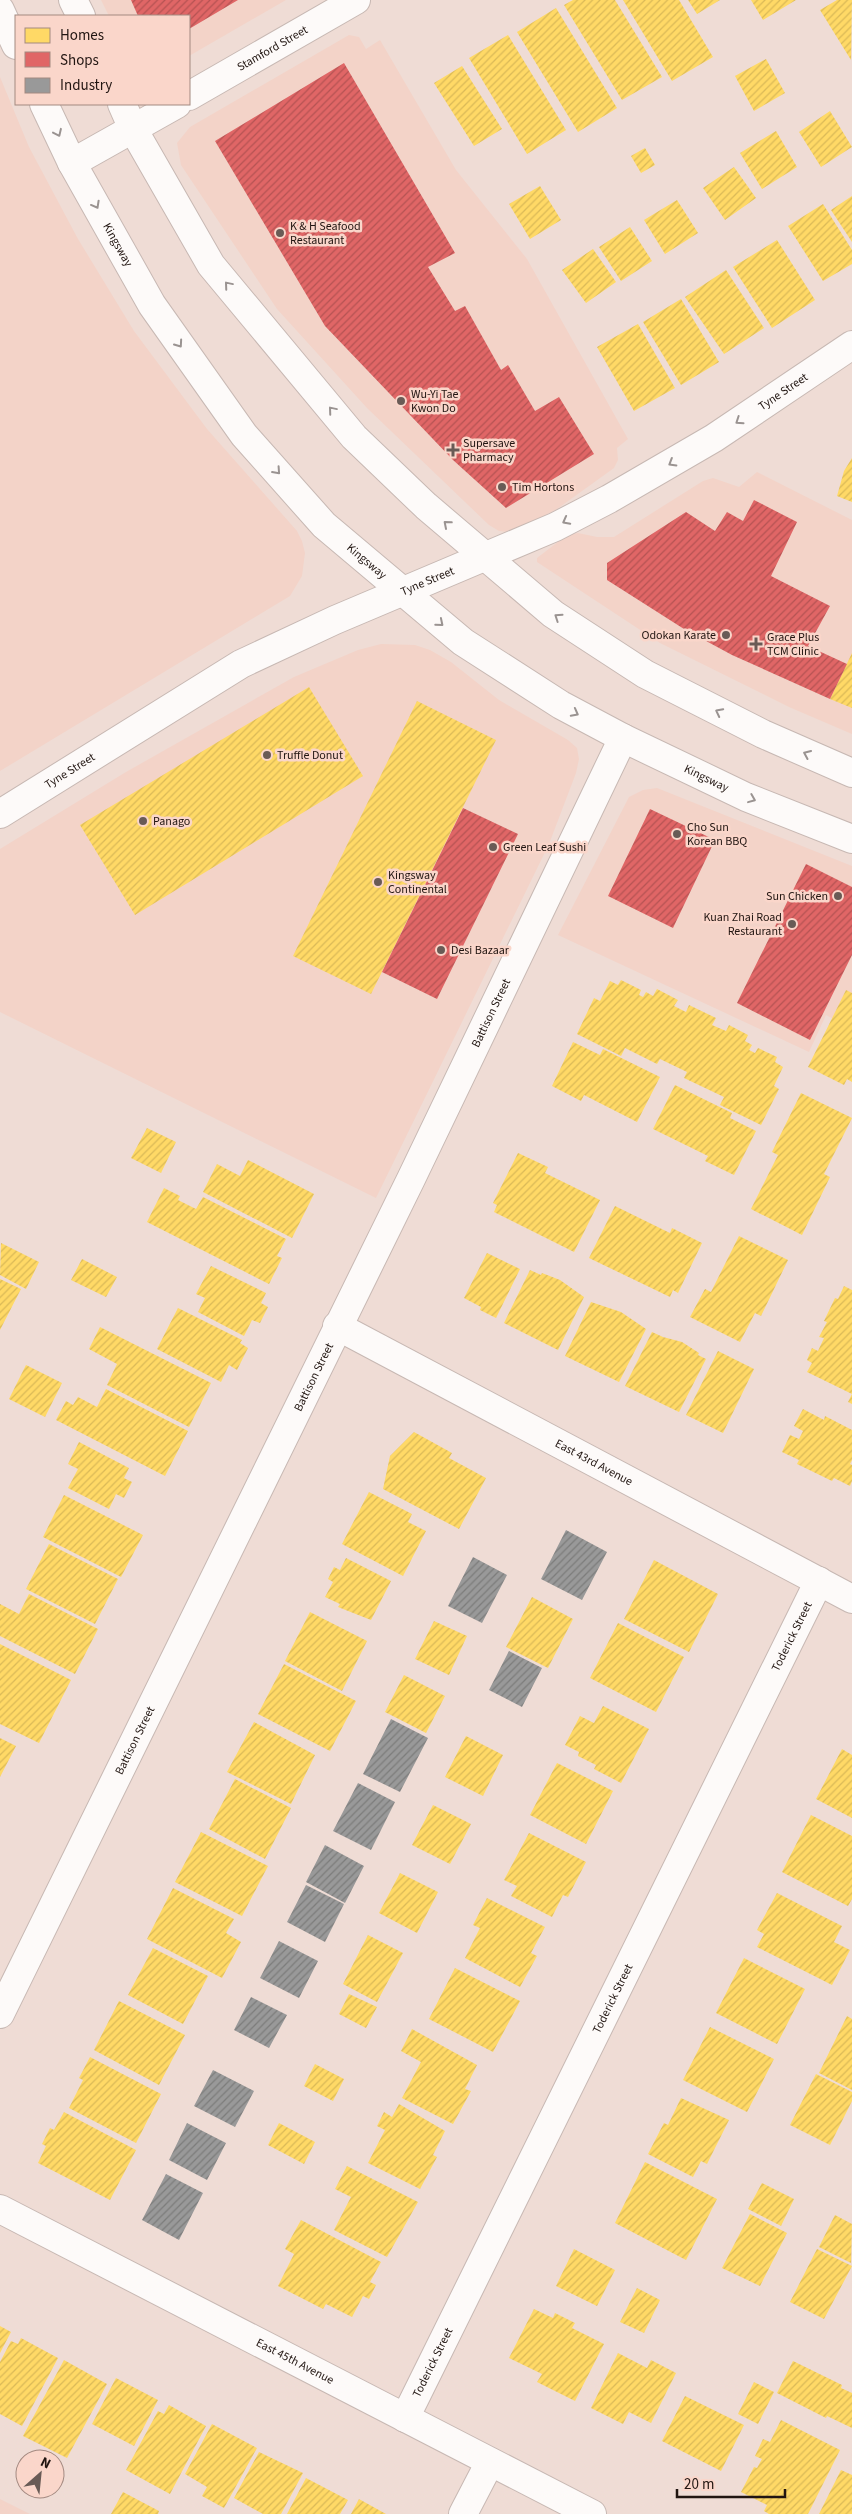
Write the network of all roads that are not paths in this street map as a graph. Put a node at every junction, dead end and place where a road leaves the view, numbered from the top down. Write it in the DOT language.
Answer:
graph roads {
  1 [pos="73,0"];
  2 [pos="356,0"];
  3 [pos="0,10"];
  4 [pos="80,15"];
  5 [pos="15,43"];
  6 [pos="190,95"];
  7 [pos="44,105"];
  8 [pos="122,105"];
  9 [pos="175,105"];
  10 [pos="133,129"];
  11 [pos="72,163"];
  12 [pos="852,345"];
  13 [pos="484,556"];
  14 [pos="402,591"];
  15 [pos="623,738"];
  16 [pos="852,773"];
  17 [pos="0,814"];
  18 [pos="852,839"];
  19 [pos="337,1326"];
  20 [pos="819,1581"];
  21 [pos="852,1599"];
  22 [pos="0,2014"];
  23 [pos="0,2209"];
  24 [pos="405,2418"];
  25 [pos="490,2462"];
  26 [pos="463,2514"];
  27 [pos="592,2514"];
  1 -- 4 [label="street"];
  2 -- 6 [label="street, Stamford Street"];
  3 -- 5 [label="street"];
  7 -- 11 [label="street, Kingsway, one-way"];
  8 -- 10 [label="street"];
  9 -- 10 [label="street"];
  10 -- 11 [label="street"];
  13 -- 10 [label="street, one-way"];
  11 -- 14 [label="street, Kingsway, one-way"];
  12 -- 13 [label="street, Tyne Street, one-way"];
  13 -- 14 [label="street, Tyne Street"];
  16 -- 13 [label="street, one-way"];
  14 -- 15 [label="street, Kingsway, one-way"];
  14 -- 17 [label="street, Tyne Street"];
  15 -- 18 [label="street, Kingsway, one-way"];
  15 -- 19 [label="street, Battison Street"];
  19 -- 20 [label="street, East 43rd Avenue"];
  19 -- 22 [label="street, Battison Street"];
  20 -- 21 [label="street, East 43rd Avenue"];
  20 -- 24 [label="street, Toderick Street"];
  23 -- 24 [label="street, East 45th Avenue"];
  24 -- 25 [label="street, East 45th Avenue"];
  25 -- 26 [label="street"];
  25 -- 27 [label="street, East 45th Avenue"];
}
